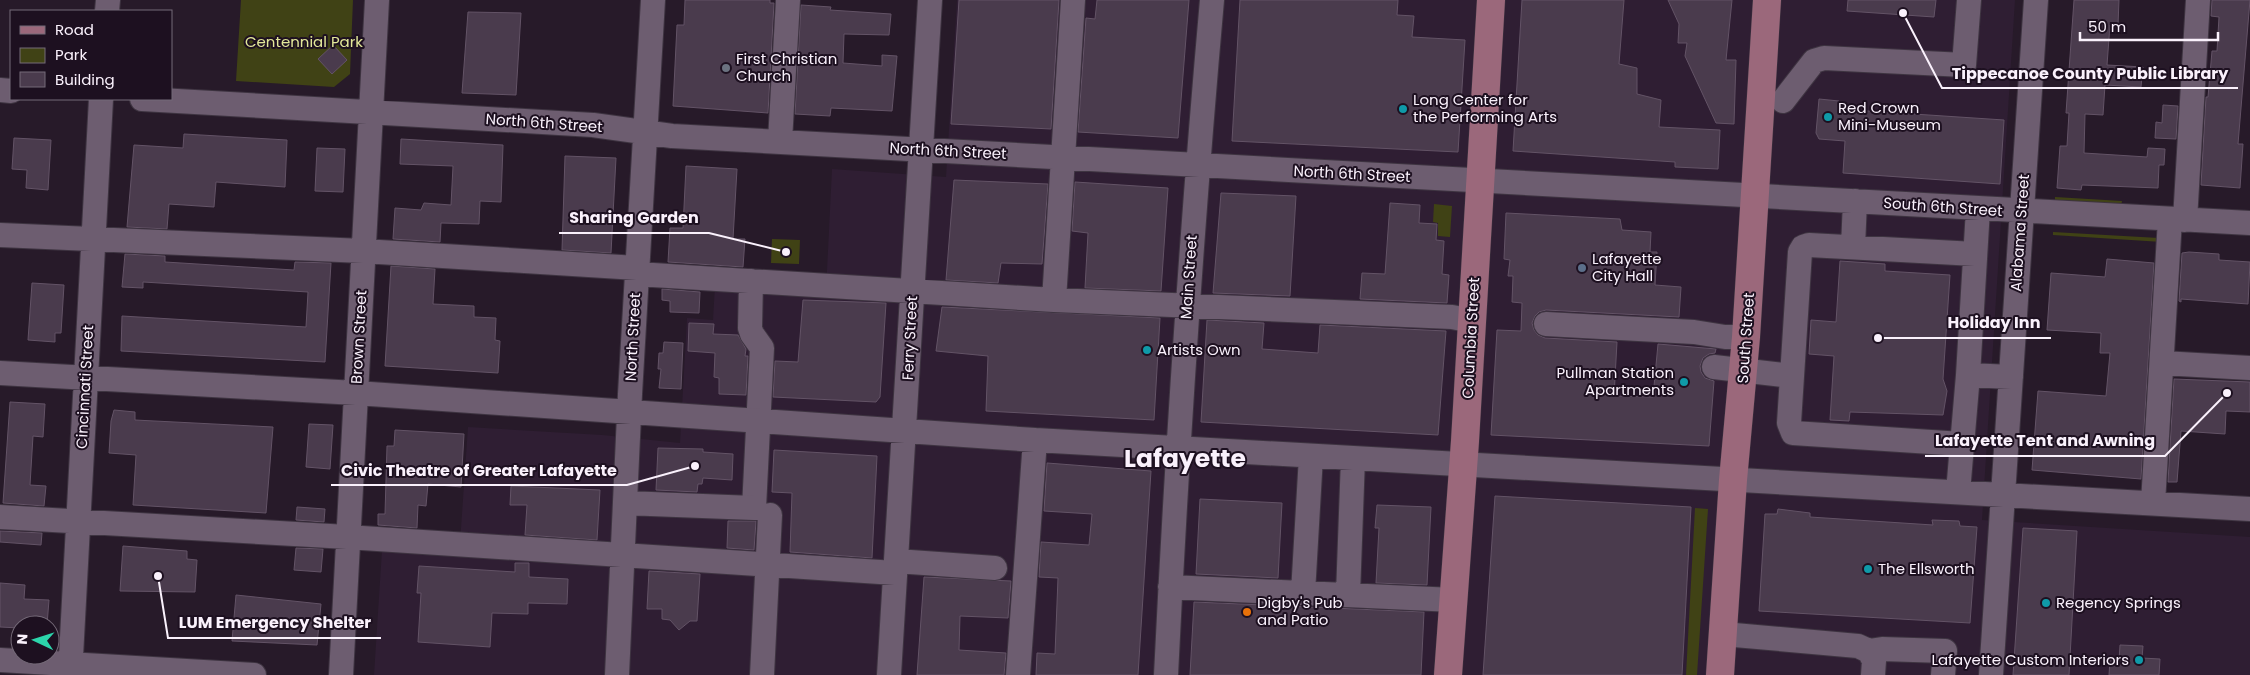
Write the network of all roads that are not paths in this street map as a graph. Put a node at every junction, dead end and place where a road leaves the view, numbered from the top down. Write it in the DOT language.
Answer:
graph roads {
  1 [pos="377,0"];
  2 [pos="653,0"];
  3 [pos="788,0"];
  4 [pos="930,0"];
  5 [pos="1073,0"];
  6 [pos="1212,0"];
  7 [pos="1491,0"];
  8 [pos="1767,0"];
  9 [pos="1969,0"];
  10 [pos="2036,0"];
  11 [pos="2198,0"];
  12 [pos="101,100"];
  13 [pos="160,100"];
  14 [pos="1783,101"];
  15 [pos="371,112"];
  16 [pos="645,132"];
  17 [pos="780,141"];
  18 [pos="921,149"];
  19 [pos="1064,157"];
  20 [pos="1197,166"];
  21 [pos="1481,182"];
  22 [pos="1755,195"];
  23 [pos="1855,201"];
  24 [pos="1978,209"];
  25 [pos="2021,212"];
  26 [pos="2178,219"];
  27 [pos="2250,223"];
  28 [pos="0,235"];
  29 [pos="94,241"];
  30 [pos="1853,247"];
  31 [pos="363,251"];
  32 [pos="1975,254"];
  33 [pos="637,271"];
  34 [pos="751,281"];
  35 [pos="913,291"];
  36 [pos="1054,300"];
  37 [pos="1187,305"];
  38 [pos="1472,321"];
  39 [pos="1546,324"];
  40 [pos="1746,337"];
  41 [pos="2162,363"];
  42 [pos="1714,368"];
  43 [pos="2250,368"];
  44 [pos="1744,372"];
  45 [pos="0,373"];
  46 [pos="1968,375"];
  47 [pos="1792,376"];
  48 [pos="84,377"];
  49 [pos="2011,377"];
  50 [pos="356,393"];
  51 [pos="629,412"];
  52 [pos="759,420"];
  53 [pos="905,431"];
  54 [pos="1034,440"];
  55 [pos="1962,444"];
  56 [pos="1178,448"];
  57 [pos="1311,456"];
  58 [pos="1353,458"];
  59 [pos="1463,464"];
  60 [pos="1733,480"];
  61 [pos="1958,492"];
  62 [pos="2003,495"];
  63 [pos="625,503"];
  64 [pos="2153,504"];
  65 [pos="2250,509"];
  66 [pos="770,515"];
  67 [pos="0,517"];
  68 [pos="77,522"];
  69 [pos="347,537"];
  70 [pos="623,556"];
  71 [pos="768,566"];
  72 [pos="896,567"];
  73 [pos="995,568"];
  74 [pos="1170,587"];
  75 [pos="1303,593"];
  76 [pos="1348,595"];
  77 [pos="1454,600"];
  78 [pos="1723,634"];
  79 [pos="1869,651"];
  80 [pos="0,660"];
  81 [pos="70,669"];
  82 [pos="254,675"];
  83 [pos="341,675"];
  84 [pos="617,675"];
  85 [pos="762,675"];
  86 [pos="889,675"];
  87 [pos="1018,675"];
  88 [pos="1166,675"];
  89 [pos="1448,675"];
  90 [pos="1720,675"];
  91 [pos="1873,675"];
  92 [pos="1943,675"];
  93 [pos="1991,675"];
  1 -- 15 [label="street, Brown Street"];
  2 -- 16 [label="street, North Street"];
  3 -- 17 [label="street"];
  4 -- 18 [label="street, Ferry Street"];
  5 -- 19 [label="street"];
  6 -- 20 [label="street, Main Street"];
  7 -- 21 [label="main road, Columbia Street"];
  8 -- 22 [label="main road, South Street"];
  9 -- 14 [label="street"];
  10 -- 25 [label="street, Alabama Street"];
  11 -- 26 [label="street"];
  12 -- 29 [label="street, Cincinnati Street"];
  13 -- 15 [label="street, North 6th Street"];
  15 -- 16 [label="street, North 6th Street"];
  15 -- 31 [label="street, Brown Street"];
  16 -- 17 [label="street, North 6th Street"];
  16 -- 33 [label="street, North Street"];
  17 -- 18 [label="street, North 6th Street"];
  18 -- 19 [label="street, North 6th Street"];
  18 -- 35 [label="street, Ferry Street"];
  19 -- 20 [label="street, North 6th Street"];
  19 -- 36 [label="street"];
  20 -- 21 [label="street, North 6th Street"];
  20 -- 37 [label="street, Main Street"];
  21 -- 22 [label="street, North 6th Street"];
  21 -- 38 [label="main road, Columbia Street"];
  22 -- 23 [label="street, South 6th Street"];
  22 -- 40 [label="main road, South Street"];
  23 -- 24 [label="street, South 6th Street"];
  23 -- 30 [label="street"];
  24 -- 25 [label="street, South 6th Street"];
  24 -- 32 [label="street"];
  25 -- 26 [label="street, South 6th Street"];
  25 -- 49 [label="street, Alabama Street"];
  26 -- 27 [label="street, South 6th Street"];
  26 -- 41 [label="street"];
  28 -- 29 [label="street"];
  29 -- 31 [label="street"];
  29 -- 48 [label="street, Cincinnati Street"];
  30 -- 32 [label="street"];
  30 -- 47 [label="street"];
  31 -- 33 [label="street"];
  31 -- 50 [label="street, Brown Street"];
  32 -- 46 [label="street"];
  33 -- 34 [label="street"];
  33 -- 51 [label="street, North Street"];
  34 -- 35 [label="street"];
  34 -- 52 [label="street"];
  35 -- 36 [label="street"];
  35 -- 53 [label="street, Ferry Street"];
  36 -- 37 [label="street"];
  37 -- 38 [label="street"];
  37 -- 56 [label="street, Main Street"];
  38 -- 59 [label="main road, Columbia Street"];
  39 -- 40 [label="street"];
  40 -- 44 [label="main road, South Street"];
  41 -- 43 [label="street"];
  41 -- 64 [label="street"];
  42 -- 44 [label="street"];
  44 -- 47 [label="street"];
  44 -- 60 [label="main road, South Street"];
  45 -- 48 [label="street"];
  46 -- 49 [label="street"];
  46 -- 55 [label="street"];
  47 -- 55 [label="street"];
  48 -- 50 [label="street"];
  48 -- 68 [label="street, Cincinnati Street"];
  49 -- 62 [label="street, Alabama Street"];
  50 -- 51 [label="street"];
  50 -- 69 [label="street, Brown Street"];
  51 -- 52 [label="street"];
  51 -- 63 [label="street, North Street"];
  52 -- 53 [label="street"];
  52 -- 63 [label="street"];
  53 -- 54 [label="street"];
  53 -- 72 [label="street, Ferry Street"];
  54 -- 56 [label="street"];
  54 -- 87 [label="street"];
  55 -- 61 [label="street"];
  56 -- 57 [label="street"];
  56 -- 74 [label="street, Main Street"];
  57 -- 58 [label="street"];
  57 -- 75 [label="street"];
  58 -- 59 [label="street"];
  58 -- 76 [label="street"];
  59 -- 60 [label="street"];
  59 -- 77 [label="main road, Columbia Street"];
  60 -- 61 [label="street"];
  60 -- 78 [label="main road, South Street"];
  61 -- 62 [label="street"];
  62 -- 64 [label="street"];
  62 -- 93 [label="street, Alabama Street"];
  63 -- 70 [label="street, North Street"];
  64 -- 65 [label="street"];
  66 -- 71 [label="street"];
  67 -- 68 [label="street"];
  68 -- 69 [label="street"];
  68 -- 81 [label="street, Cincinnati Street"];
  69 -- 70 [label="street"];
  69 -- 83 [label="street, Brown Street"];
  70 -- 71 [label="street"];
  70 -- 84 [label="street, North Street"];
  71 -- 72 [label="street"];
  71 -- 85 [label="street"];
  72 -- 73 [label="street"];
  72 -- 86 [label="street, Ferry Street"];
  74 -- 75 [label="street"];
  74 -- 88 [label="street, Main Street"];
  75 -- 76 [label="street"];
  76 -- 77 [label="street"];
  77 -- 89 [label="main road, Columbia Street"];
  78 -- 79 [label="street"];
  78 -- 90 [label="main road, South Street"];
  79 -- 91 [label="street"];
  79 -- 92 [label="street"];
  80 -- 81 [label="street"];
  81 -- 82 [label="street"];
}
